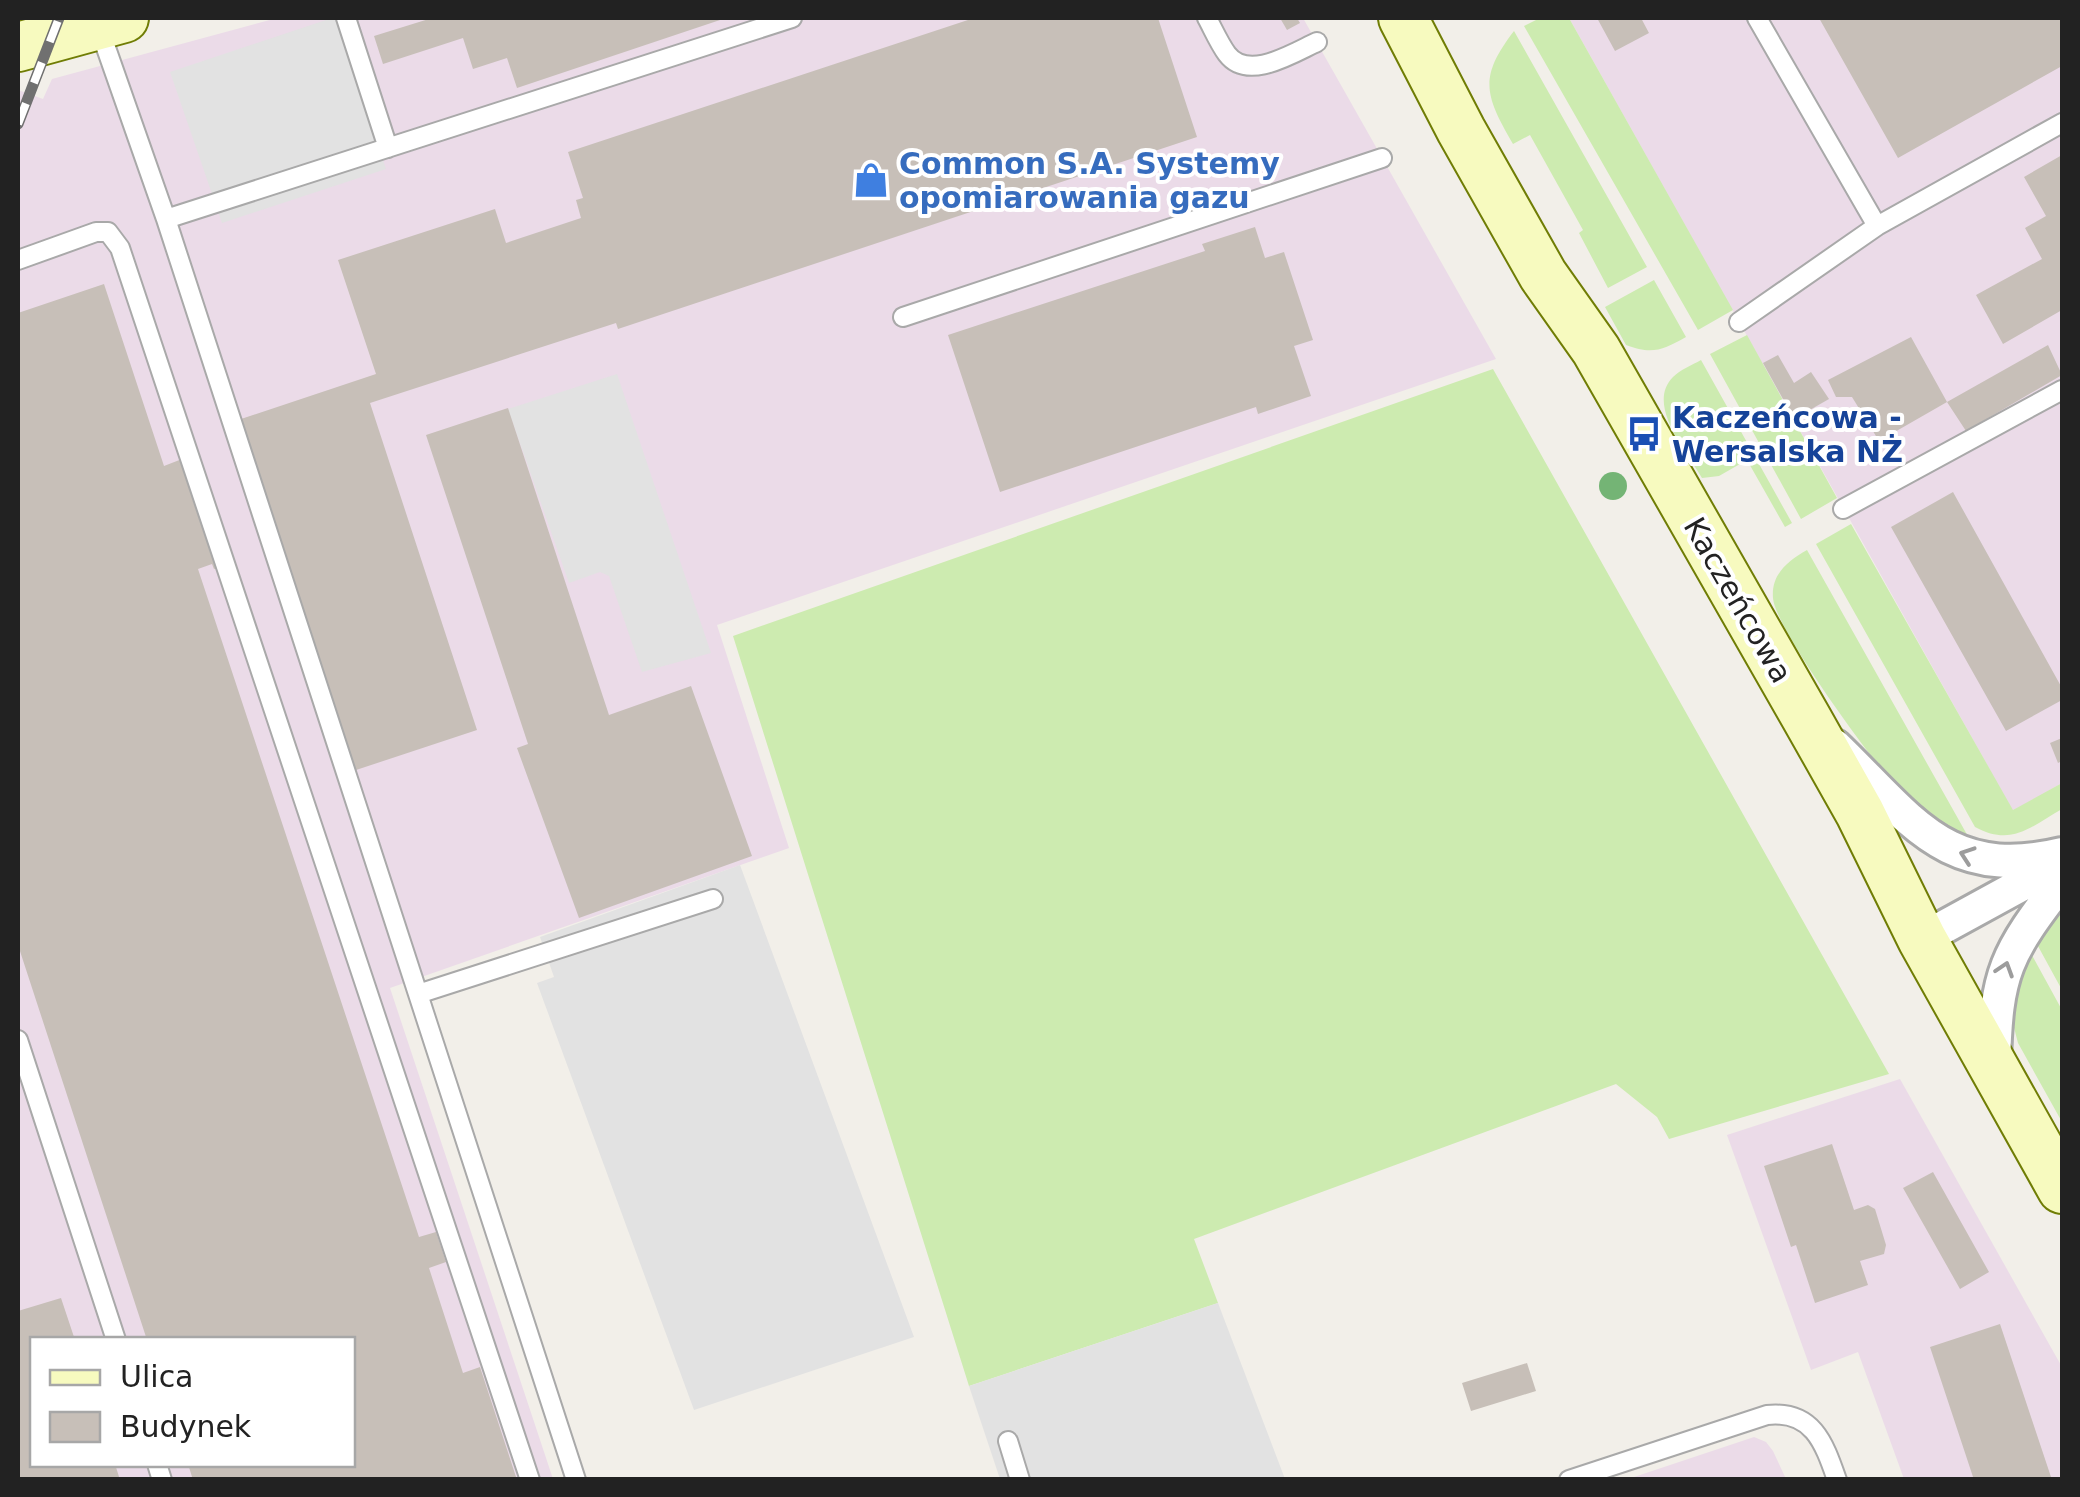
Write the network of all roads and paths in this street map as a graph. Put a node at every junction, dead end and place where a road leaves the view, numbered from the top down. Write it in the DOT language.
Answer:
graph roads {
  1 [pos="346,18"];
  2 [pos="792,18"];
  3 [pos="1207,18"];
  4 [pos="1403,18"];
  5 [pos="1757,18"];
  6 [pos="111,21"];
  7 [pos="1317,42"];
  8 [pos="18,47"];
  9 [pos="2062,123"];
  10 [pos="388,148"];
  11 [pos="1382,158"];
  12 [pos="166,220"];
  13 [pos="1877,226"];
  14 [pos="18,260"];
  15 [pos="902,318"];
  16 [pos="1739,322"];
  17 [pos="2062,390"];
  18 [pos="1843,509"];
  19 [pos="1807,719"];
  20 [pos="2062,854"];
  21 [pos="2062,862"];
  22 [pos="2062,881"];
  23 [pos="712,899"];
  24 [pos="1922,939"];
  25 [pos="418,994"];
  26 [pos="18,1040"];
  27 [pos="1994,1065"];
  28 [pos="25,1087"];
  29 [pos="2062,1188"];
  30 [pos="115,1337"];
  31 [pos="1008,1441"];
  32 [pos="530,1480"];
  33 [pos="576,1480"];
  34 [pos="1020,1480"];
  35 [pos="1569,1480"];
  36 [pos="1837,1480"];
  1 -- 10 [label="lane"];
  2 -- 10 [label="lane"];
  3 -- 7 [label="lane"];
  4 -- 19 [label="street, Kaczeńcowa"];
  5 -- 13 [label="lane"];
  6 -- 8 [label="street"];
  6 -- 12 [label="lane"];
  9 -- 13 [label="lane"];
  10 -- 12 [label="lane"];
  11 -- 15 [label="lane"];
  12 -- 25 [label="lane"];
  13 -- 16 [label="lane"];
  14 -- 32 [label="lane"];
  17 -- 18 [label="lane"];
  20 -- 19 [label="street, one-way"];
  19 -- 24 [label="street, Kaczeńcowa"];
  21 -- 24 [label="street"];
  27 -- 22 [label="street, one-way"];
  23 -- 25 [label="lane"];
  24 -- 27 [label="street, Kaczeńcowa"];
  25 -- 33 [label="lane"];
  26 -- 28 [label="lane"];
  27 -- 29 [label="street, Kaczeńcowa"];
  28 -- 30 [label="lane"];
  31 -- 34 [label="lane"];
  35 -- 36 [label="lane"];
}
